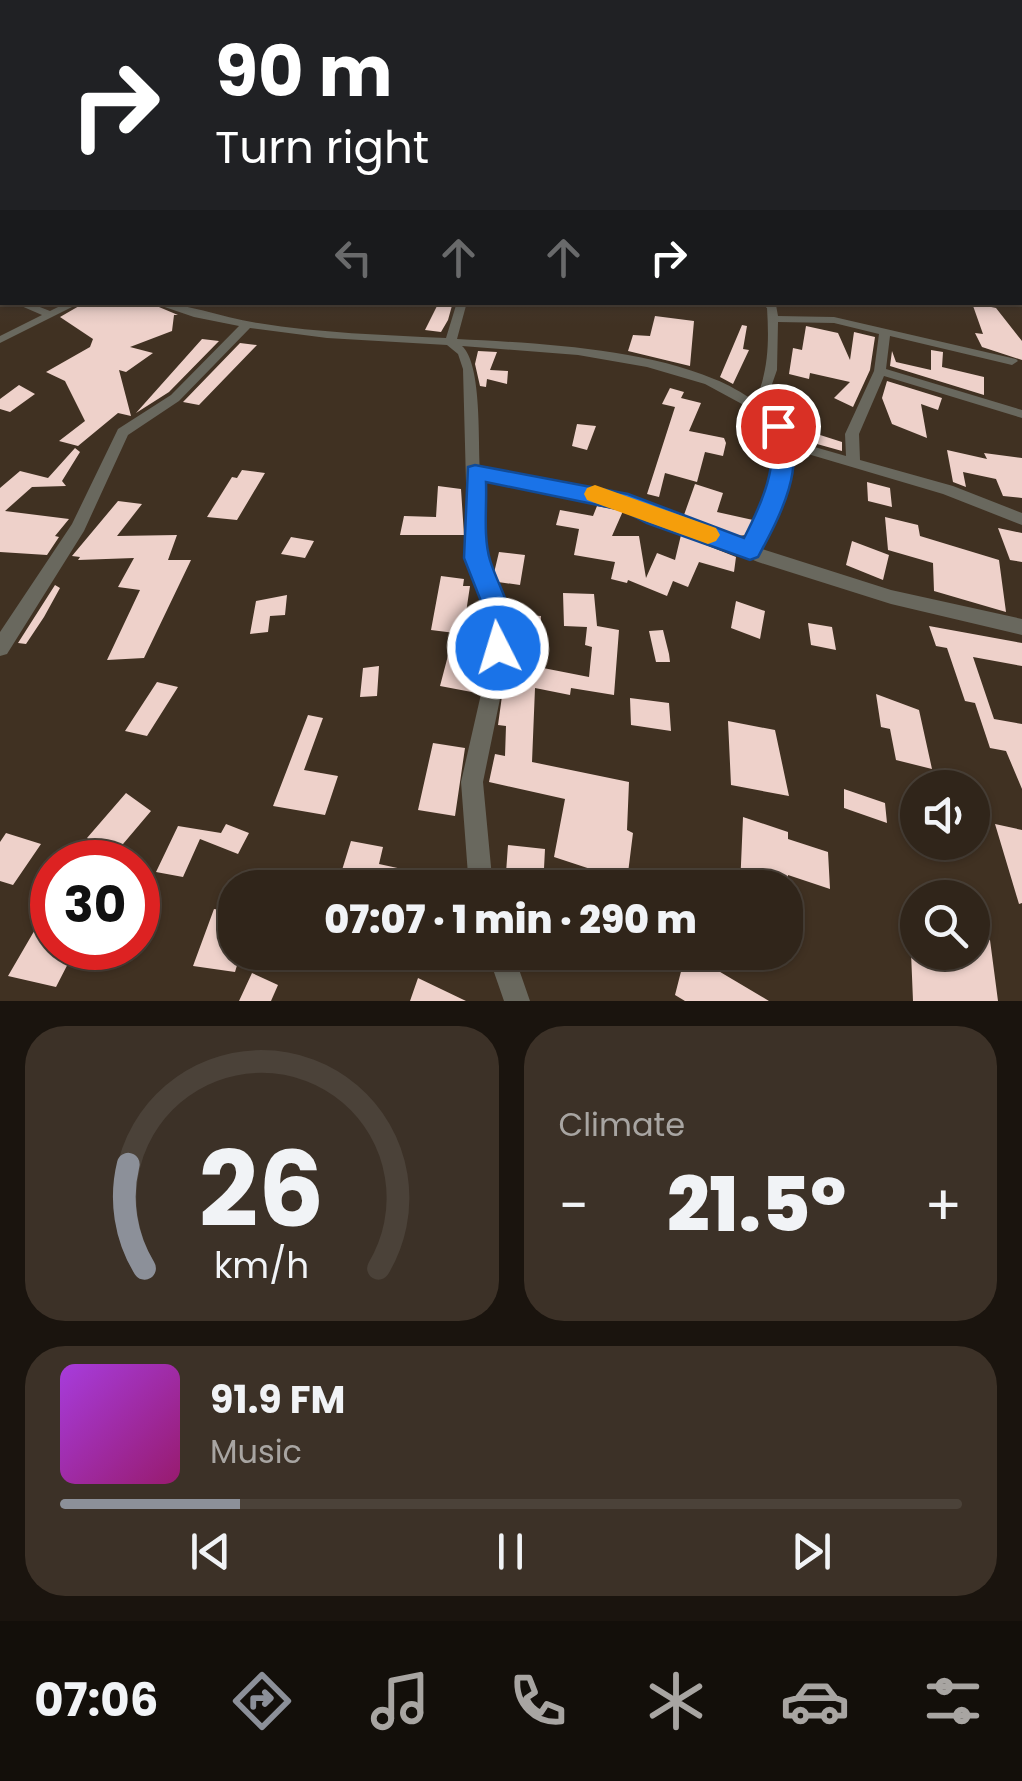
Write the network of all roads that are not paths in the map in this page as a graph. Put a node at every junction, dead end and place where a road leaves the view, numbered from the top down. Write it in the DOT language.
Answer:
graph roads {
  1 [pos="24,305"];
  2 [pos="71,305"];
  3 [pos="164,305"];
  4 [pos="461,305"];
  5 [pos="768,305"];
  6 [pos="826,305"];
  7 [pos="50,316"];
  8 [pos="773,319"];
  9 [pos="834,320"];
  10 [pos="248,325"];
  11 [pos="885,331"];
  12 [pos="0,340"];
  13 [pos="450,342"];
  14 [pos="1012,360"];
  15 [pos="880,371"];
  16 [pos="759,406"];
  17 [pos="1022,414"];
  18 [pos="785,444"];
  19 [pos="853,464"];
  20 [pos="475,472"];
  21 [pos="1022,519"];
  22 [pos="750,550"];
  23 [pos="1022,626"];
  24 [pos="0,648"];
  25 [pos="479,870"];
  26 [pos="506,970"];
  27 [pos="517,1001"];
  1 -- 7 [label="street"];
  2 -- 7 [label="street"];
  3 -- 10 [label="street"];
  4 -- 13 [label="street"];
  5 -- 8 [label="street"];
  6 -- 9 [label="street"];
  7 -- 12 [label="street"];
  8 -- 9 [label="street"];
  8 -- 16 [label="street"];
  9 -- 11 [label="street"];
  10 -- 13 [label="street"];
  10 -- 24 [label="street"];
  11 -- 14 [label="street"];
  11 -- 15 [label="street"];
  13 -- 16 [label="street"];
  13 -- 20 [label="street"];
  15 -- 17 [label="street"];
  15 -- 19 [label="street"];
  16 -- 18 [label="street"];
  18 -- 19 [label="street"];
  18 -- 22 [label="street"];
  19 -- 21 [label="street"];
  20 -- 22 [label="street"];
  20 -- 25 [label="street"];
  22 -- 23 [label="street"];
  26 -- 27 [label="street"];
}
